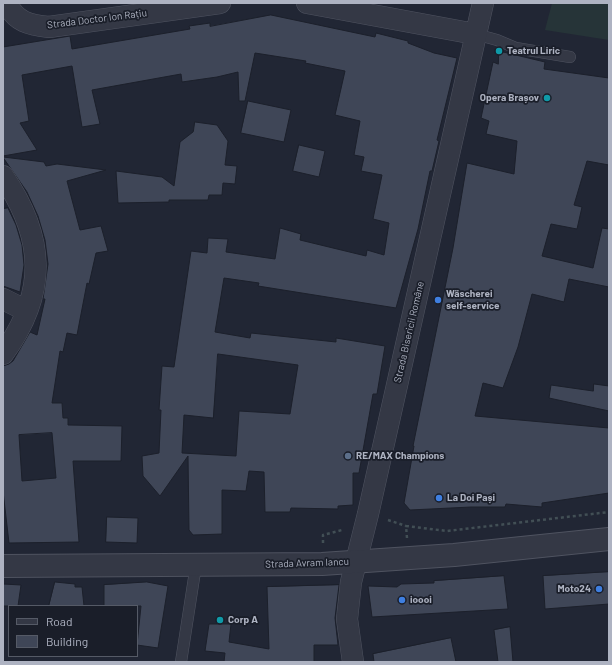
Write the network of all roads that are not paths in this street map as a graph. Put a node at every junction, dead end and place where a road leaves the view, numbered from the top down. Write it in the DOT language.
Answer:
graph roads {
  1 [pos="7,3"];
  2 [pos="220,3"];
  3 [pos="307,3"];
  4 [pos="483,3"];
  5 [pos="475,34"];
  6 [pos="570,57"];
  7 [pos="3,176"];
  8 [pos="3,298"];
  9 [pos="27,311"];
  10 [pos="3,354"];
  11 [pos="609,539"];
  12 [pos="355,562"];
  13 [pos="196,565"];
  14 [pos="3,566"];
  15 [pos="182,662"];
  16 [pos="353,662"];
  1 -- 2 [label="street, Strada Doctor Ion Rațiu"];
  3 -- 5 [label="street"];
  4 -- 5 [label="street, Strada Bisericii Române"];
  5 -- 6 [label="lane"];
  5 -- 12 [label="street, Strada Bisericii Române"];
  7 -- 9 [label="street"];
  8 -- 9 [label="street"];
  9 -- 10 [label="street"];
  11 -- 12 [label="street, Strada Avram Iancu"];
  12 -- 13 [label="street, Strada Avram Iancu"];
  12 -- 16 [label="street, Strada Bisericii Române"];
  13 -- 14 [label="street, Strada Avram Iancu"];
  13 -- 15 [label="lane"];
}
